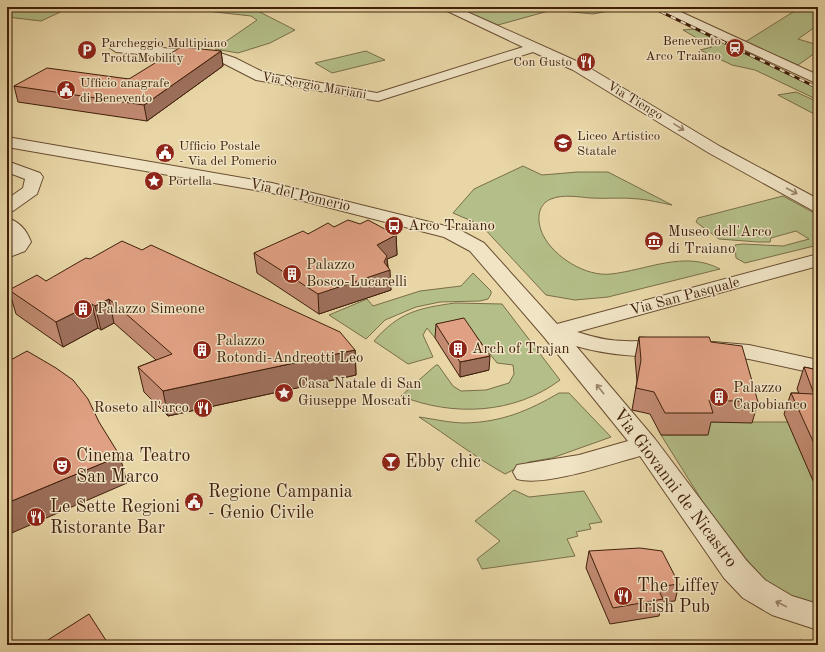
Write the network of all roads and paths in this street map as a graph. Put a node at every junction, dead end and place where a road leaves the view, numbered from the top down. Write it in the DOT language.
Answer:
graph roads {
  1 [pos="447,7"];
  2 [pos="661,7"];
  3 [pos="116,48"];
  4 [pos="534,48"];
  5 [pos="818,80"];
  6 [pos="7,142"];
  7 [pos="7,166"];
  8 [pos="818,206"];
  9 [pos="7,207"];
  10 [pos="7,224"];
  11 [pos="12,250"];
  12 [pos="818,260"];
  13 [pos="552,332"];
  14 [pos="818,367"];
  15 [pos="646,445"];
  16 [pos="526,472"];
  17 [pos="818,618"];
  1 -- 4 [label="street, Via Tiengo"];
  2 -- 5 [label="street"];
  3 -- 4 [label="street, Via Sergio Mariani"];
  4 -- 8 [label="street, Via Tiengo, one-way"];
  6 -- 13 [label="street, Via del Pomerio"];
  7 -- 9 [label="street"];
  10 -- 11 [label="street"];
  12 -- 13 [label="street, Via San Pasquale"];
  13 -- 14 [label="street"];
  15 -- 13 [label="street, Via Giovanni de Nicastro, one-way"];
  15 -- 16 [label="street"];
  17 -- 15 [label="street, Via Giovanni de Nicastro, one-way"];
}
